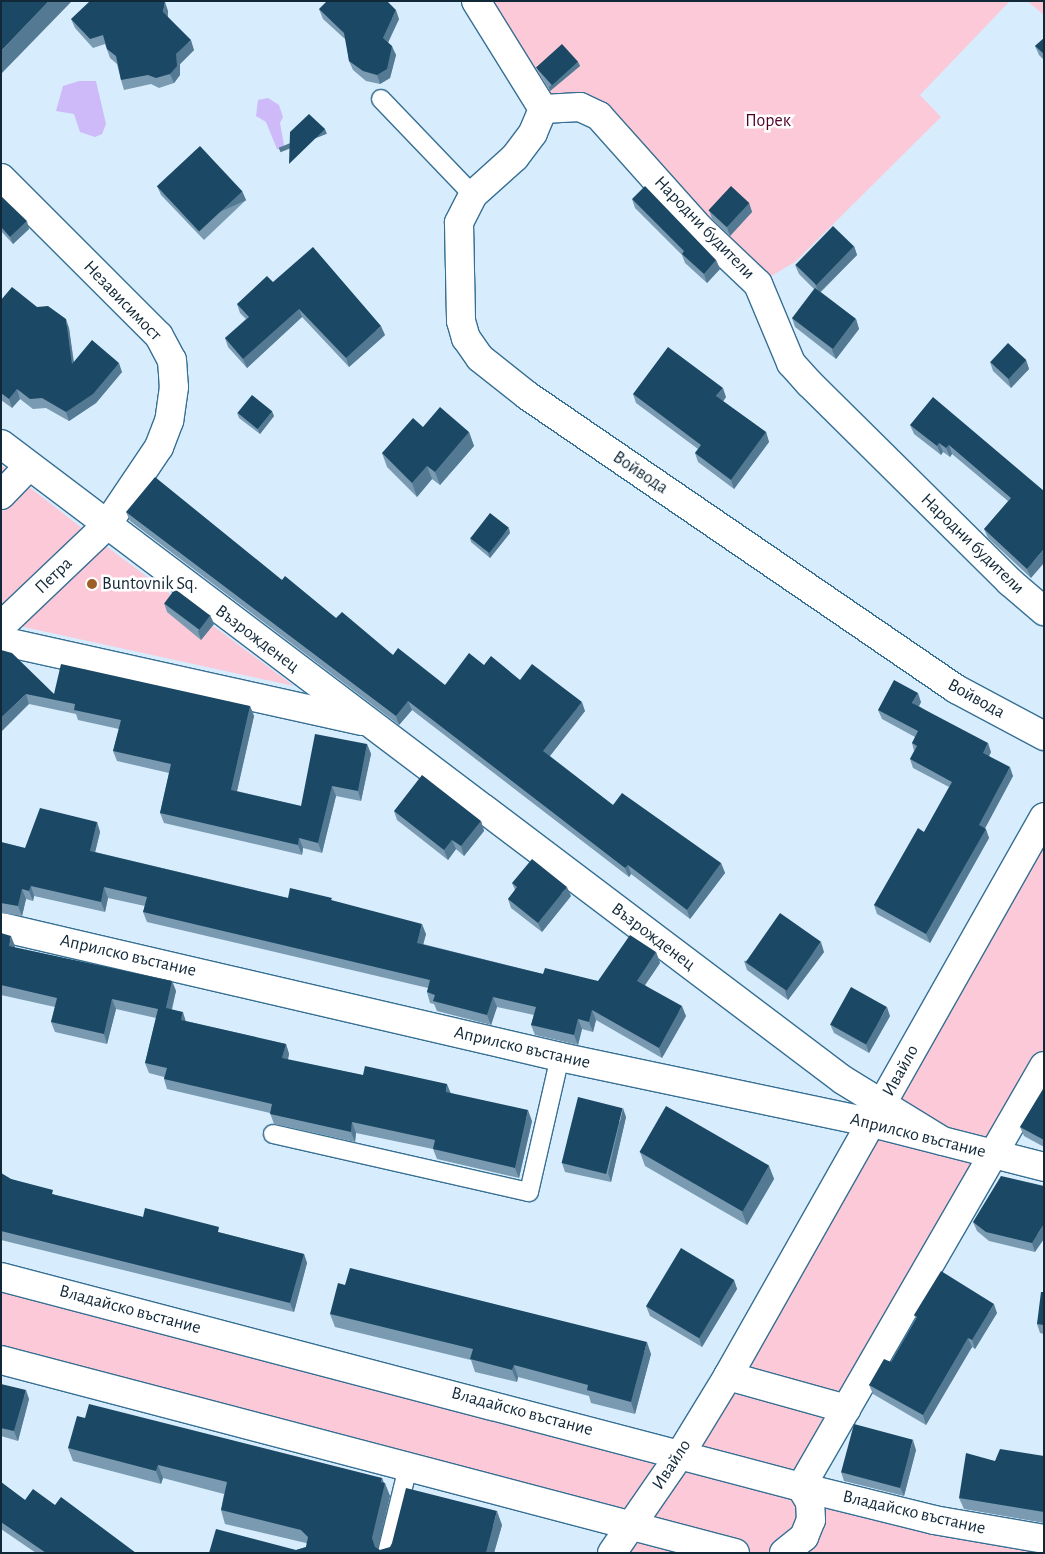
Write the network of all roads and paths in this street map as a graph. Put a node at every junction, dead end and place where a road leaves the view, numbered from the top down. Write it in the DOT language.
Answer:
graph roads {
  1 [pos="476,1"];
  2 [pos="381,99"];
  3 [pos="543,109"];
  4 [pos="1,178"];
  5 [pos="472,195"];
  6 [pos="1,444"];
  7 [pos="29,466"];
  8 [pos="1,495"];
  9 [pos="106,526"];
  10 [pos="1044,611"];
  11 [pos="1,626"];
  12 [pos="1,641"];
  13 [pos="370,723"];
  14 [pos="1044,736"];
  15 [pos="1044,818"];
  16 [pos="1,927"];
  17 [pos="560,1057"];
  18 [pos="1044,1066"];
  19 [pos="877,1114"];
  20 [pos="273,1134"];
  21 [pos="993,1155"];
  22 [pos="1044,1167"];
  23 [pos="1,1277"];
  24 [pos="1,1360"];
  25 [pos="728,1376"];
  26 [pos="846,1409"];
  27 [pos="681,1453"];
  28 [pos="408,1468"];
  29 [pos="801,1487"];
  30 [pos="631,1526"];
  31 [pos="1044,1539"];
  32 [pos="731,1552"];
  33 [pos="387,1553"];
  34 [pos="612,1553"];
  35 [pos="784,1553"];
  1 -- 3 [label="street"];
  2 -- 5 [label="lane"];
  3 -- 5 [label="street, Войвода"];
  3 -- 10 [label="street, Народни будители"];
  4 -- 9 [label="street, Независимост"];
  5 -- 14 [label="street, Войвода"];
  6 -- 7 [label="street, Възрожденец"];
  7 -- 8 [label="street"];
  7 -- 9 [label="street, Възрожденец"];
  9 -- 11 [label="street, Петра"];
  9 -- 13 [label="street, Възрожденец"];
  12 -- 13 [label="street, Възрожденец"];
  13 -- 19 [label="street, Възрожденец"];
  15 -- 19 [label="street, Ивайло"];
  16 -- 17 [label="street, Априлско въстание"];
  17 -- 19 [label="street, Априлско въстание"];
  17 -- 20 [label="lane"];
  18 -- 21 [label="street"];
  19 -- 21 [label="street, Априлско въстание"];
  19 -- 25 [label="street, Ивайло"];
  21 -- 22 [label="street, Априлско въстание"];
  21 -- 26 [label="street"];
  23 -- 27 [label="street, Владайско въстание"];
  24 -- 28 [label="street"];
  25 -- 26 [label="street"];
  25 -- 27 [label="street, Ивайло"];
  26 -- 29 [label="street"];
  27 -- 29 [label="street, Владайско въстание"];
  27 -- 30 [label="street, Ивайло"];
  28 -- 30 [label="street"];
  28 -- 33 [label="lane"];
  29 -- 31 [label="street, Владайско въстание"];
  29 -- 35 [label="street"];
  30 -- 32 [label="street"];
  30 -- 34 [label="street, Ивайло"];
}
